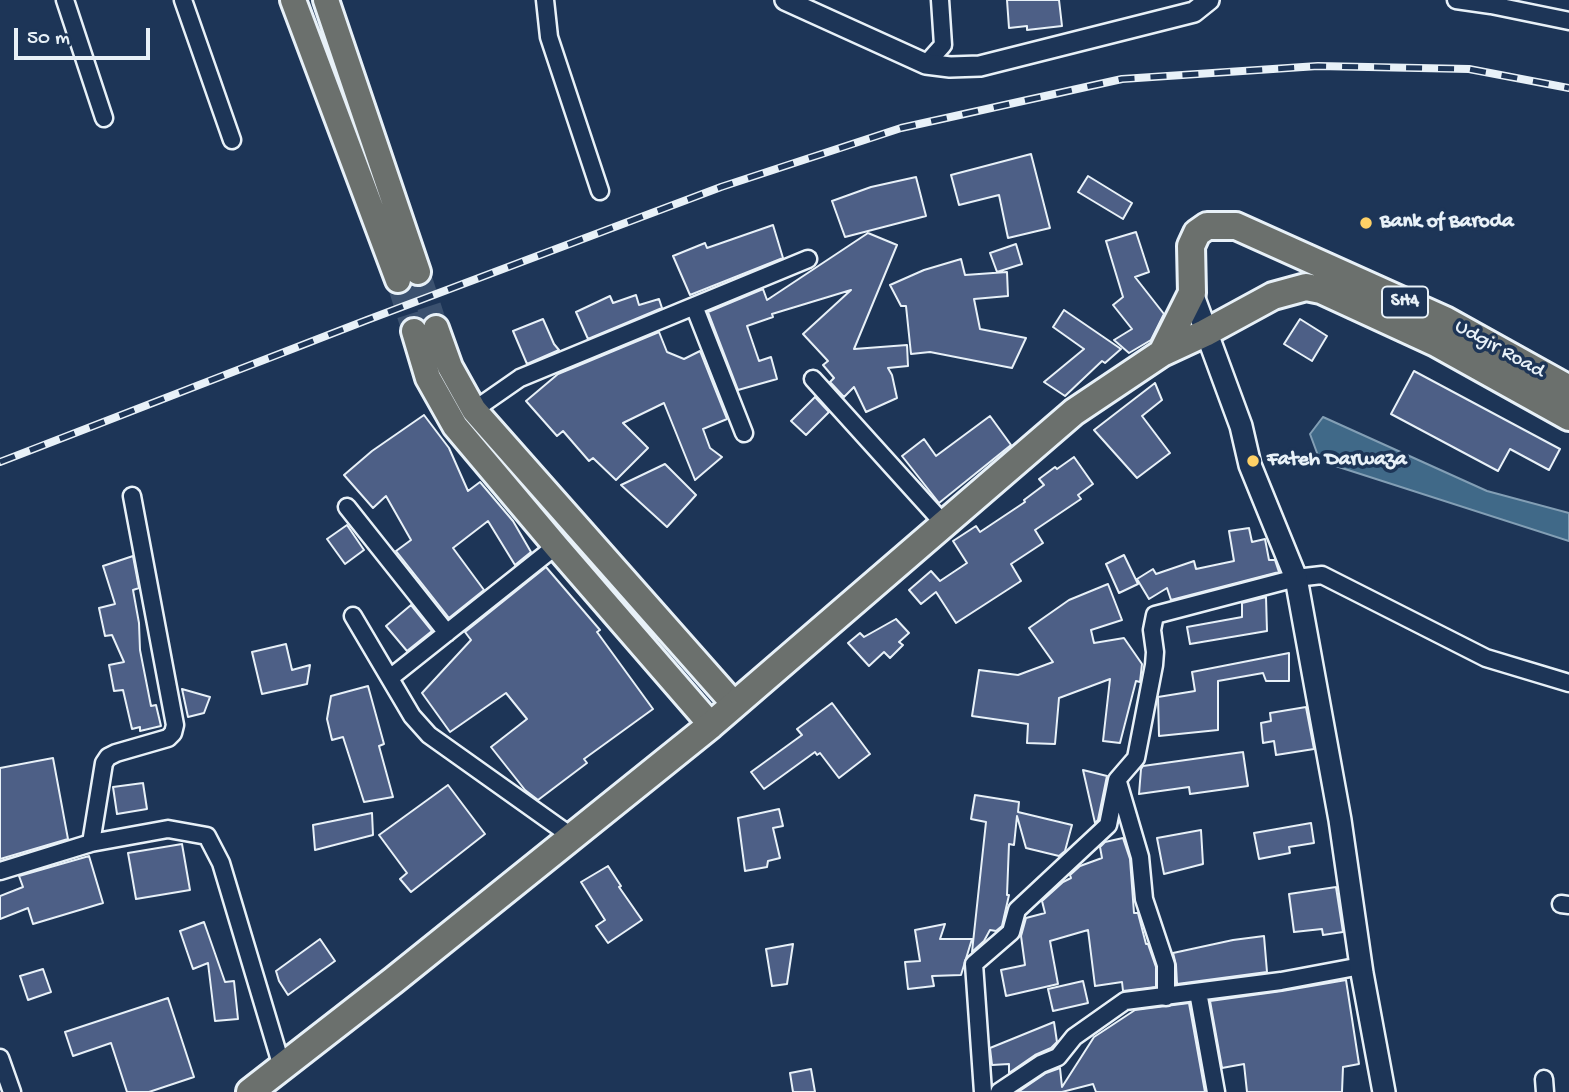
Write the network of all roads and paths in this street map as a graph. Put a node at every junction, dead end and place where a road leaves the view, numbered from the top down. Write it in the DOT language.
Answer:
graph roads {
  1 [pos="65,0"];
  2 [pos="183,0"];
  3 [pos="293,0"];
  4 [pos="326,0"];
  5 [pos="545,0"];
  6 [pos="785,0"];
  7 [pos="940,0"];
  8 [pos="1209,0"];
  9 [pos="1456,0"];
  10 [pos="1491,2"];
  11 [pos="1569,21"];
  12 [pos="926,64"];
  13 [pos="104,118"];
  14 [pos="233,140"];
  15 [pos="600,191"];
  16 [pos="808,259"];
  17 [pos="1192,293"];
  18 [pos="694,306"];
  19 [pos="1205,333"];
  20 [pos="1162,353"];
  21 [pos="813,379"];
  22 [pos="1569,389"];
  23 [pos="474,410"];
  24 [pos="1569,417"];
  25 [pos="744,433"];
  26 [pos="132,496"];
  27 [pos="347,507"];
  28 [pos="945,525"];
  29 [pos="556,546"];
  30 [pos="1296,578"];
  31 [pos="353,616"];
  32 [pos="447,633"];
  33 [pos="390,678"];
  34 [pos="1569,682"];
  35 [pos="734,704"];
  36 [pos="711,725"];
  37 [pos="1117,779"];
  38 [pos="571,836"];
  39 [pos="91,843"];
  40 [pos="0,871"];
  41 [pos="1361,966"];
  42 [pos="1198,992"];
  43 [pos="1166,997"];
  44 [pos="0,1058"];
  45 [pos="981,1063"];
  46 [pos="282,1067"];
  47 [pos="3,1076"];
  48 [pos="12,1092"];
  49 [pos="250,1092"];
  50 [pos="982,1092"];
  51 [pos="999,1092"];
  52 [pos="1216,1092"];
  53 [pos="1384,1092"];
  1 -- 13 [label="street"];
  2 -- 14 [label="street"];
  3 -- 4 [label="main road"];
  5 -- 15 [label="street"];
  6 -- 12 [label="street"];
  7 -- 12 [label="street"];
  8 -- 12 [label="street"];
  9 -- 10 [label="street"];
  10 -- 11 [label="street"];
  16 -- 18 [label="street"];
  17 -- 19 [label="main road"];
  17 -- 20 [label="highway"];
  17 -- 22 [label="highway, Udgir Road / SH4"];
  18 -- 23 [label="street"];
  18 -- 25 [label="street"];
  19 -- 20 [label="highway"];
  19 -- 24 [label="highway, Udgir Road / SH4"];
  19 -- 30 [label="main road"];
  20 -- 28 [label="highway"];
  21 -- 28 [label="street"];
  23 -- 29 [label="main road"];
  23 -- 35 [label="main road"];
  26 -- 39 [label="street"];
  27 -- 32 [label="street"];
  28 -- 35 [label="highway"];
  29 -- 32 [label="street"];
  29 -- 36 [label="main road"];
  30 -- 34 [label="street"];
  30 -- 37 [label="street"];
  30 -- 41 [label="main road"];
  31 -- 33 [label="street"];
  32 -- 33 [label="street"];
  33 -- 38 [label="street"];
  35 -- 36 [label="highway"];
  36 -- 38 [label="highway"];
  37 -- 43 [label="street"];
  37 -- 45 [label="street"];
  38 -- 46 [label="highway"];
  39 -- 40 [label="street"];
  39 -- 46 [label="street"];
  41 -- 42 [label="street"];
  41 -- 53 [label="main road"];
  42 -- 43 [label="street"];
  42 -- 52 [label="street"];
  43 -- 51 [label="street"];
  44 -- 47 [label="street"];
  45 -- 50 [label="street"];
  45 -- 51 [label="street"];
  46 -- 49 [label="highway"];
  47 -- 48 [label="street"];
}
